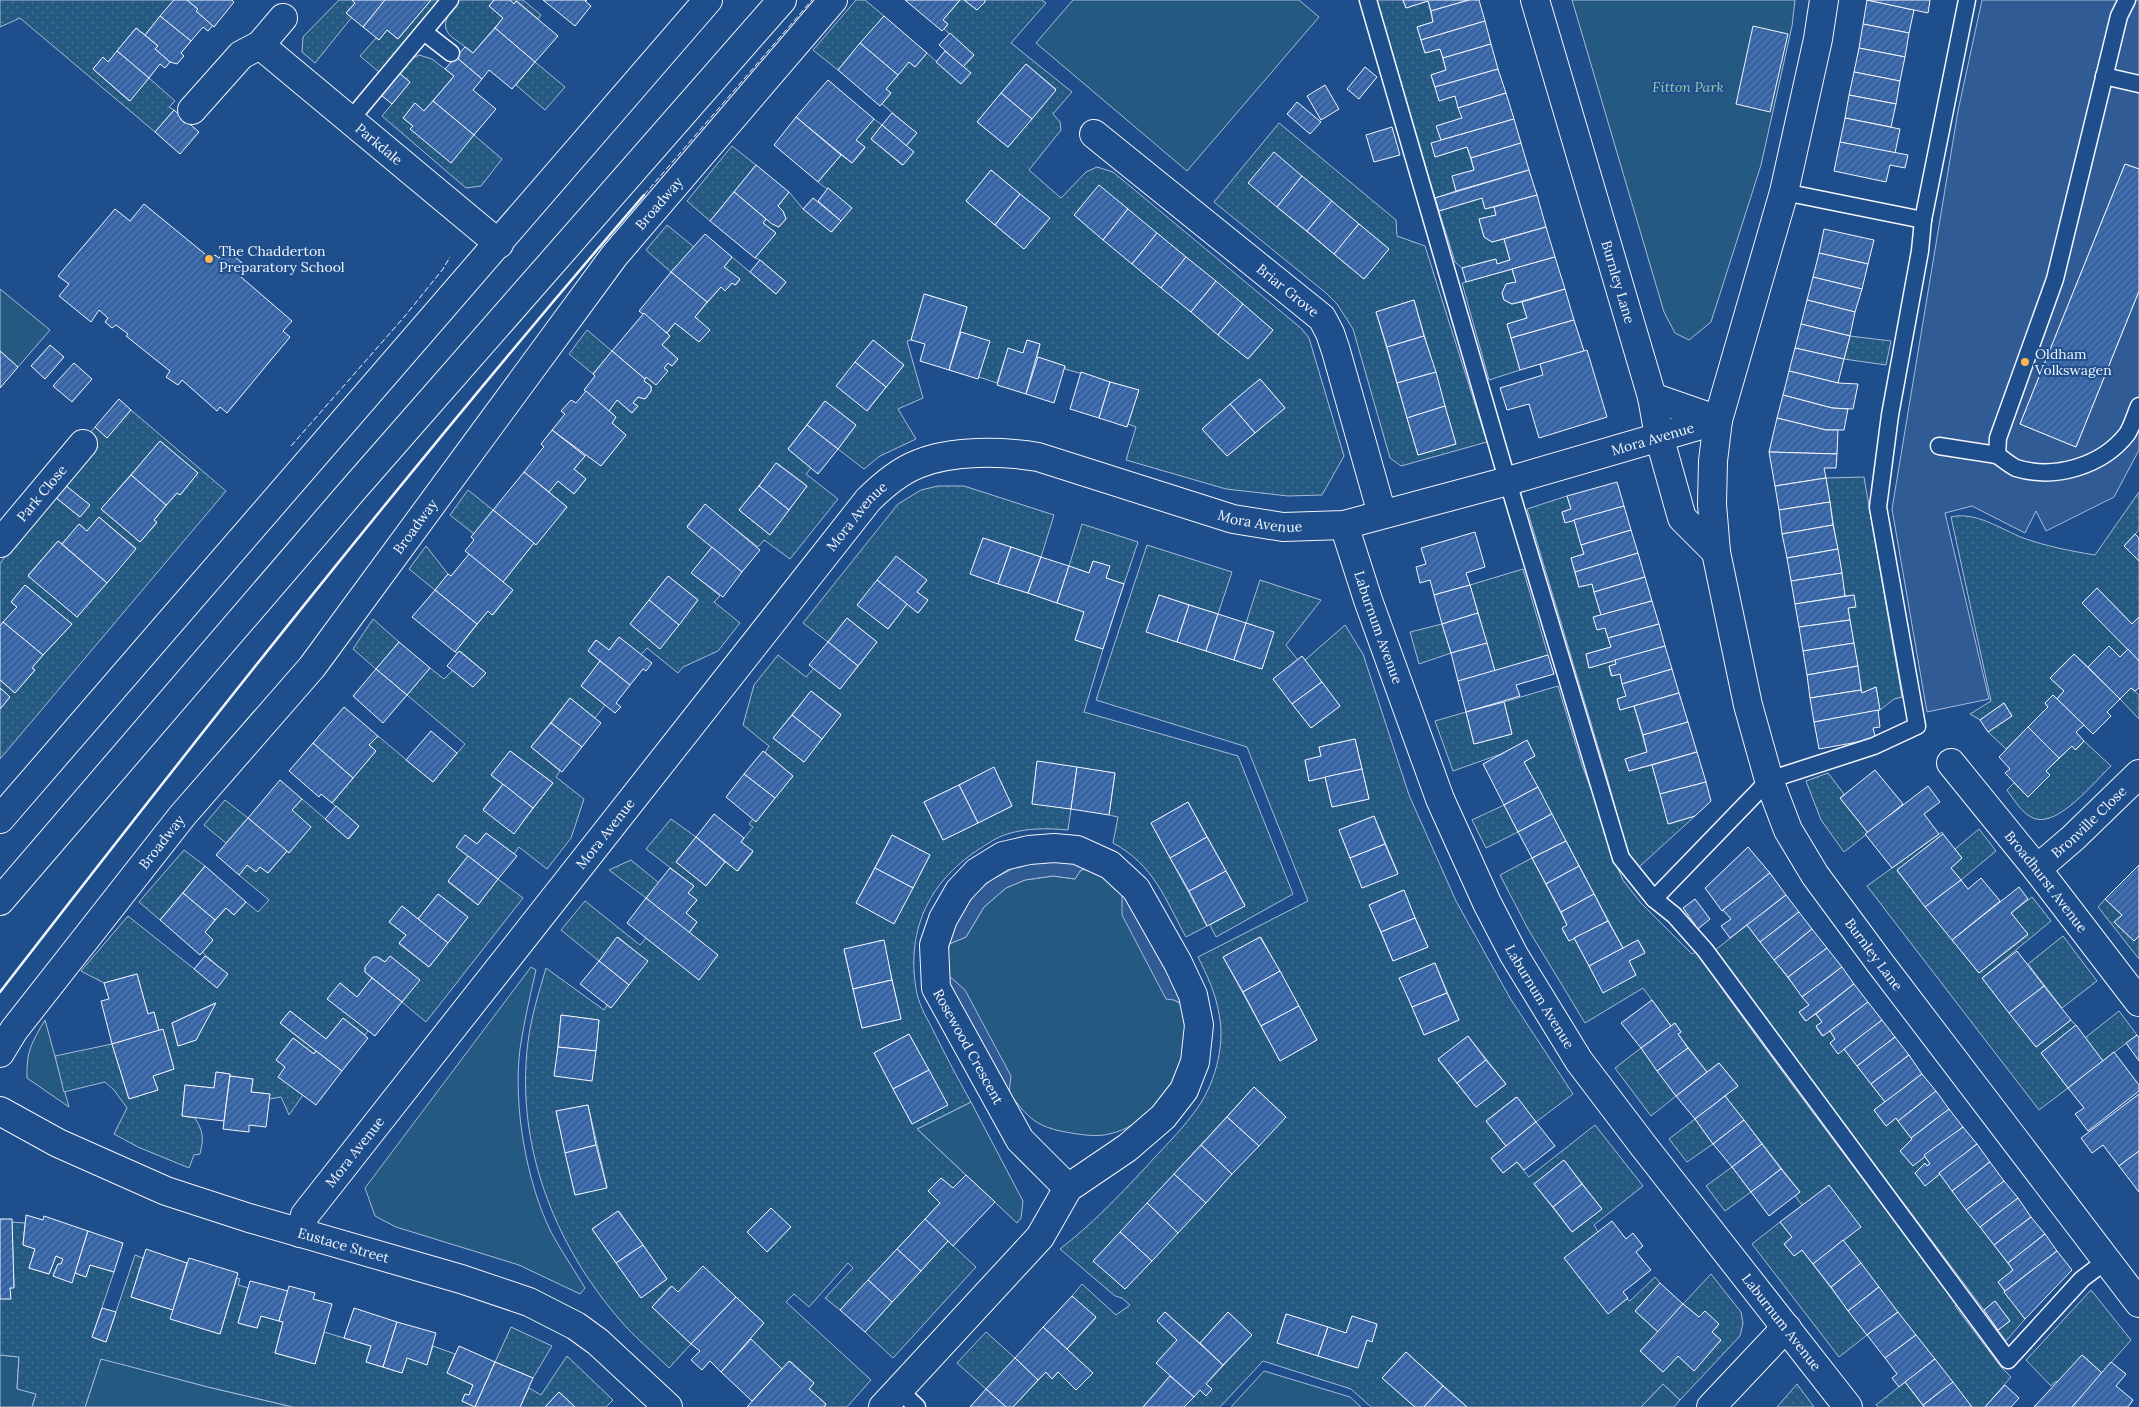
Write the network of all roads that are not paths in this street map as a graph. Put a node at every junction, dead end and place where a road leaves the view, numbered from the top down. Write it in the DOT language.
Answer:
graph roads {
  1 [pos="450,0"];
  2 [pos="708,0"];
  3 [pos="782,0"];
  4 [pos="833,0"];
  5 [pos="1368,0"];
  6 [pos="1535,0"];
  7 [pos="1824,0"];
  8 [pos="1967,0"];
  9 [pos="2127,0"];
  10 [pos="283,18"];
  11 [pos="424,32"];
  12 [pos="260,45"];
  13 [pos="451,54"];
  14 [pos="2104,76"];
  15 [pos="2139,84"];
  16 [pos="192,110"];
  17 [pos="351,119"];
  18 [pos="1094,134"];
  19 [pos="1784,192"];
  20 [pos="1923,220"];
  21 [pos="499,244"];
  22 [pos="1652,396"];
  23 [pos="2139,406"];
  24 [pos="1718,420"];
  25 [pos="1658,436"];
  26 [pos="83,444"];
  27 [pos="1939,446"];
  28 [pos="1997,455"];
  29 [pos="1508,480"];
  30 [pos="1382,514"];
  31 [pos="1344,525"];
  32 [pos="0,543"];
  33 [pos="1716,552"];
  34 [pos="1951,763"];
  35 [pos="2139,774"];
  36 [pos="1769,780"];
  37 [pos="0,819"];
  38 [pos="2037,868"];
  39 [pos="1654,899"];
  40 [pos="0,901"];
  41 [pos="2139,1002"];
  42 [pos="0,1053"];
  43 [pos="0,1111"];
  44 [pos="1068,1188"];
  45 [pos="300,1232"];
  46 [pos="2107,1260"];
  47 [pos="2136,1295"];
  48 [pos="1787,1328"];
  49 [pos="900,1401"];
  50 [pos="668,1407"];
  51 [pos="1711,1407"];
  52 [pos="1848,1407"];
  1 -- 11 [label="lane"];
  2 -- 21 [label="main road"];
  3 -- 40 [label="main road"];
  4 -- 42 [label="main road, Broadway"];
  5 -- 29 [label="lane"];
  6 -- 22 [label="main road, Burnley Lane"];
  7 -- 19 [label="main road, Burnley Lane"];
  8 -- 20 [label="lane"];
  9 -- 14 [label="lane"];
  10 -- 12 [label="main road"];
  11 -- 13 [label="lane"];
  11 -- 17 [label="lane"];
  12 -- 16 [label="main road"];
  12 -- 17 [label="main road, Parkdale"];
  14 -- 15 [label="lane"];
  14 -- 28 [label="lane"];
  17 -- 21 [label="main road, Parkdale"];
  18 -- 30 [label="main road, Briar Grove"];
  19 -- 20 [label="lane"];
  19 -- 24 [label="main road, Burnley Lane"];
  20 -- 36 [label="lane"];
  21 -- 37 [label="main road"];
  22 -- 24 [label="main road"];
  22 -- 25 [label="main road, Burnley Lane"];
  23 -- 28 [label="lane"];
  24 -- 25 [label="main road, Mora Avenue"];
  24 -- 33 [label="main road, Burnley Lane"];
  25 -- 29 [label="main road, Mora Avenue"];
  25 -- 33 [label="main road, Burnley Lane"];
  26 -- 32 [label="main road, Park Close"];
  27 -- 28 [label="lane"];
  29 -- 30 [label="main road, Mora Avenue"];
  29 -- 39 [label="lane"];
  30 -- 31 [label="main road, Mora Avenue"];
  31 -- 45 [label="main road, Mora Avenue"];
  31 -- 48 [label="main road, Laburnum Avenue"];
  33 -- 36 [label="main road, Burnley Lane"];
  34 -- 38 [label="main road, Broadhurst Avenue"];
  35 -- 38 [label="main road, Bronville Close"];
  36 -- 39 [label="lane"];
  36 -- 46 [label="main road, Burnley Lane"];
  38 -- 41 [label="main road, Broadhurst Avenue"];
  39 -- 46 [label="lane"];
  43 -- 45 [label="main road, Eustace Street"];
  44 -- 44 [label="main road, Rosewood Crescent"];
  44 -- 49 [label="main road, Rosewood Crescent"];
  45 -- 50 [label="main road, Eustace Street"];
  46 -- 47 [label="main road, Burnley Lane"];
  48 -- 51 [label="main road"];
  48 -- 52 [label="main road, Laburnum Avenue"];
}
